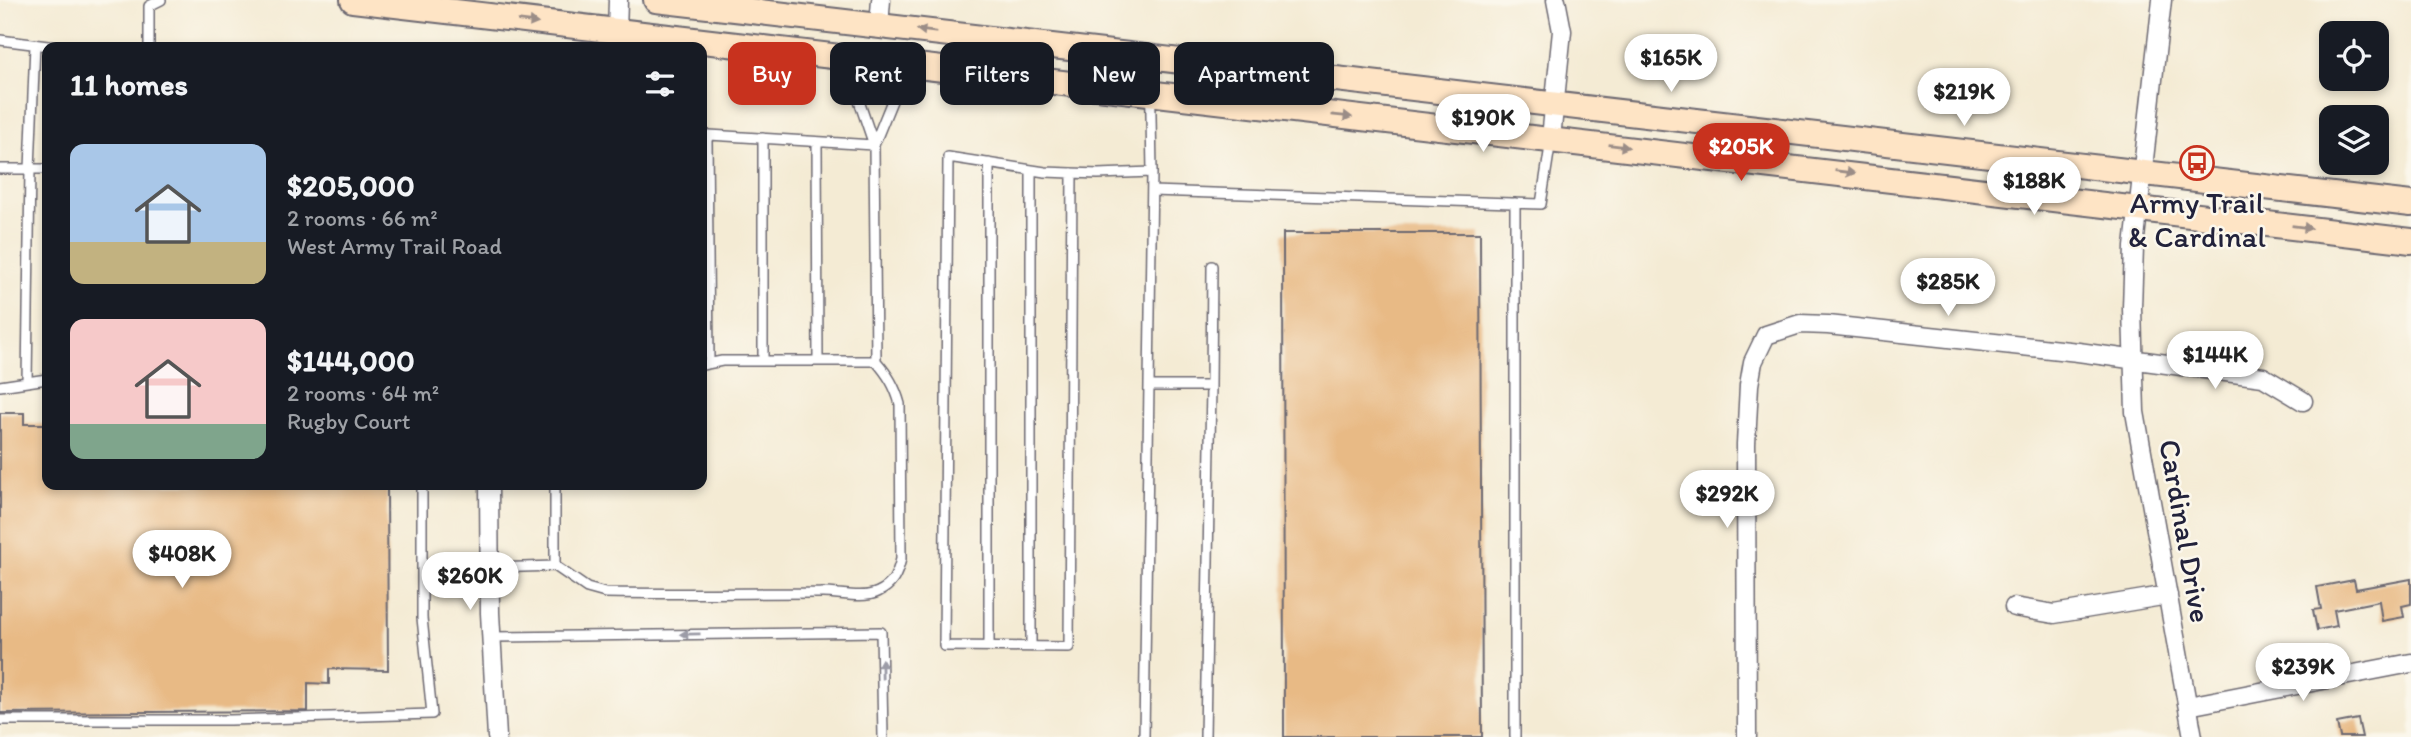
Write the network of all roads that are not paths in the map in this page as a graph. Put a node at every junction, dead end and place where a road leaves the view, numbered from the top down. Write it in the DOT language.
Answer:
graph roads {
  1 [pos="161,0"];
  2 [pos="354,0"];
  3 [pos="618,0"];
  4 [pos="656,0"];
  5 [pos="881,0"];
  6 [pos="1556,0"];
  7 [pos="2162,0"];
  8 [pos="879,26"];
  9 [pos="0,40"];
  10 [pos="149,42"];
  11 [pos="609,42"];
  12 [pos="615,42"];
  13 [pos="35,45"];
  14 [pos="42,46"];
  15 [pos="1068,48"];
  16 [pos="707,50"];
  17 [pos="830,59"];
  18 [pos="1160,59"];
  19 [pos="926,69"];
  20 [pos="1068,85"];
  21 [pos="1160,95"];
  22 [pos="1555,104"];
  23 [pos="860,105"];
  24 [pos="890,105"];
  25 [pos="1151,105"];
  26 [pos="763,138"];
  27 [pos="1551,138"];
  28 [pos="707,140"];
  29 [pos="817,142"];
  30 [pos="874,145"];
  31 [pos="989,163"];
  32 [pos="0,169"];
  33 [pos="30,169"];
  34 [pos="42,169"];
  35 [pos="1031,170"];
  36 [pos="2141,172"];
  37 [pos="1072,173"];
  38 [pos="1152,173"];
  39 [pos="1152,191"];
  40 [pos="1515,204"];
  41 [pos="2411,204"];
  42 [pos="2137,207"];
  43 [pos="2411,241"];
  44 [pos="1212,266"];
  45 [pos="763,361"];
  46 [pos="818,361"];
  47 [pos="877,361"];
  48 [pos="2134,361"];
  49 [pos="707,364"];
  50 [pos="42,380"];
  51 [pos="27,382"];
  52 [pos="0,386"];
  53 [pos="1149,386"];
  54 [pos="1210,386"];
  55 [pos="2303,401"];
  56 [pos="422,490"];
  57 [pos="489,490"];
  58 [pos="555,490"];
  59 [pos="555,566"];
  60 [pos="489,568"];
  61 [pos="2168,596"];
  62 [pos="2014,607"];
  63 [pos="491,637"];
  64 [pos="989,646"];
  65 [pos="1031,646"];
  66 [pos="2411,663"];
  67 [pos="2188,705"];
  68 [pos="0,720"];
  69 [pos="496,737"];
  70 [pos="883,737"];
  71 [pos="1144,737"];
  72 [pos="1205,737"];
  73 [pos="1515,737"];
  74 [pos="1747,737"];
  75 [pos="2193,737"];
  1 -- 10 [label="lane"];
  2 -- 11 [label="main road, one-way"];
  3 -- 12 [label="street"];
  4 -- 8 [label="main road"];
  5 -- 8 [label="street"];
  6 -- 22 [label="street"];
  7 -- 36 [label="street, Cardinal Drive"];
  15 -- 8 [label="main road, one-way"];
  9 -- 13 [label="lane"];
  13 -- 14 [label="lane"];
  13 -- 33 [label="lane"];
  16 -- 17 [label="main road"];
  18 -- 22 [label="main road"];
  19 -- 20 [label="main road"];
  21 -- 27 [label="main road, one-way"];
  22 -- 27 [label="street"];
  22 -- 36 [label="main road"];
  23 -- 30 [label="lane"];
  24 -- 30 [label="lane"];
  25 -- 38 [label="lane"];
  26 -- 28 [label="lane"];
  26 -- 29 [label="lane"];
  26 -- 45 [label="lane"];
  27 -- 40 [label="lane"];
  27 -- 42 [label="main road, one-way"];
  29 -- 30 [label="lane"];
  29 -- 46 [label="lane"];
  30 -- 47 [label="lane"];
  31 -- 35 [label="lane"];
  31 -- 64 [label="lane"];
  31 -- 64 [label="lane"];
  32 -- 33 [label="lane"];
  33 -- 34 [label="lane"];
  33 -- 51 [label="lane"];
  35 -- 37 [label="lane"];
  35 -- 65 [label="lane"];
  36 -- 41 [label="main road"];
  36 -- 42 [label="street, Cardinal Drive"];
  37 -- 38 [label="lane"];
  37 -- 65 [label="lane"];
  38 -- 39 [label="lane"];
  39 -- 40 [label="lane"];
  39 -- 53 [label="lane"];
  40 -- 73 [label="lane"];
  42 -- 43 [label="main road, one-way"];
  42 -- 48 [label="street, Cardinal Drive"];
  44 -- 54 [label="lane"];
  45 -- 46 [label="lane"];
  45 -- 49 [label="lane"];
  46 -- 47 [label="lane"];
  47 -- 59 [label="lane"];
  48 -- 55 [label="street"];
  48 -- 61 [label="street, Cardinal Drive"];
  48 -- 74 [label="street"];
  50 -- 51 [label="lane"];
  51 -- 52 [label="lane"];
  53 -- 54 [label="lane"];
  53 -- 71 [label="lane"];
  54 -- 72 [label="lane"];
  56 -- 68 [label="lane"];
  57 -- 60 [label="street"];
  58 -- 59 [label="lane"];
  59 -- 60 [label="lane"];
  60 -- 63 [label="street"];
  61 -- 62 [label="street"];
  61 -- 67 [label="street, Cardinal Drive"];
  63 -- 69 [label="street"];
  70 -- 63 [label="lane, one-way"];
  64 -- 65 [label="lane"];
  66 -- 67 [label="street"];
  67 -- 75 [label="street, Cardinal Drive"];
}
